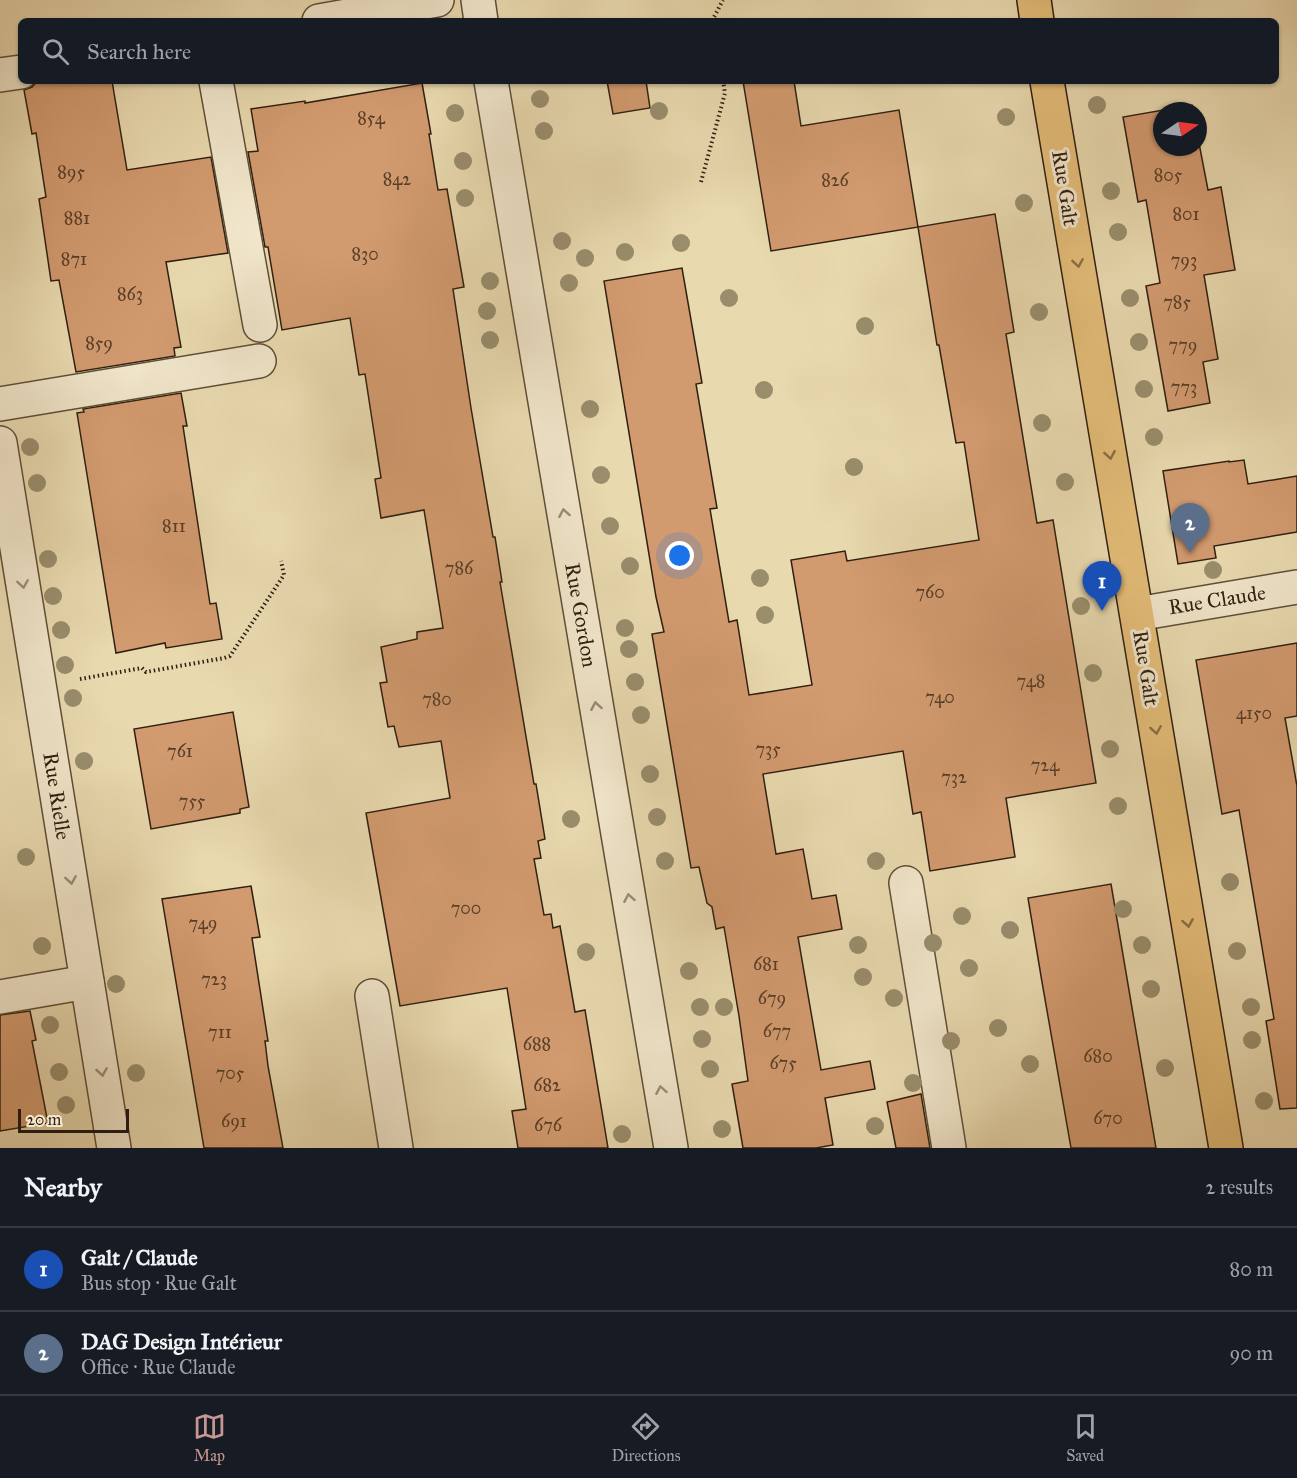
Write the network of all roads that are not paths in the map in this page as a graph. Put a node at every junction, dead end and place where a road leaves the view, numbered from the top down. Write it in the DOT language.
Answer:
graph roads {
  1 [pos="437,0"];
  2 [pos="478,0"];
  3 [pos="1034,0"];
  4 [pos="336,18"];
  5 [pos="481,18"];
  6 [pos="1037,18"];
  7 [pos="18,72"];
  8 [pos="0,75"];
  9 [pos="217,84"];
  10 [pos="493,84"];
  11 [pos="1048,84"];
  12 [pos="260,325"];
  13 [pos="259,361"];
  14 [pos="0,404"];
  15 [pos="0,443"];
  16 [pos="1297,587"];
  17 [pos="1137,614"];
  18 [pos="906,883"];
  19 [pos="87,982"];
  20 [pos="372,996"];
  21 [pos="0,997"];
  22 [pos="114,1148"];
  23 [pos="396,1148"];
  24 [pos="671,1148"];
  25 [pos="949,1148"];
  26 [pos="1226,1148"];
  1 -- 4 [label="street"];
  2 -- 5 [label="street"];
  3 -- 6 [label="main road"];
  7 -- 8 [label="street"];
  9 -- 12 [label="street"];
  24 -- 10 [label="street, Rue Gordon, one-way"];
  11 -- 17 [label="main road, Rue Galt, one-way"];
  13 -- 14 [label="street"];
  15 -- 19 [label="street, Rue Rielle, one-way"];
  16 -- 17 [label="street, Rue Claude"];
  17 -- 26 [label="main road, Rue Galt, one-way"];
  18 -- 25 [label="street"];
  19 -- 21 [label="street"];
  19 -- 22 [label="street, Rue Rielle, one-way"];
  20 -- 23 [label="street"];
}
